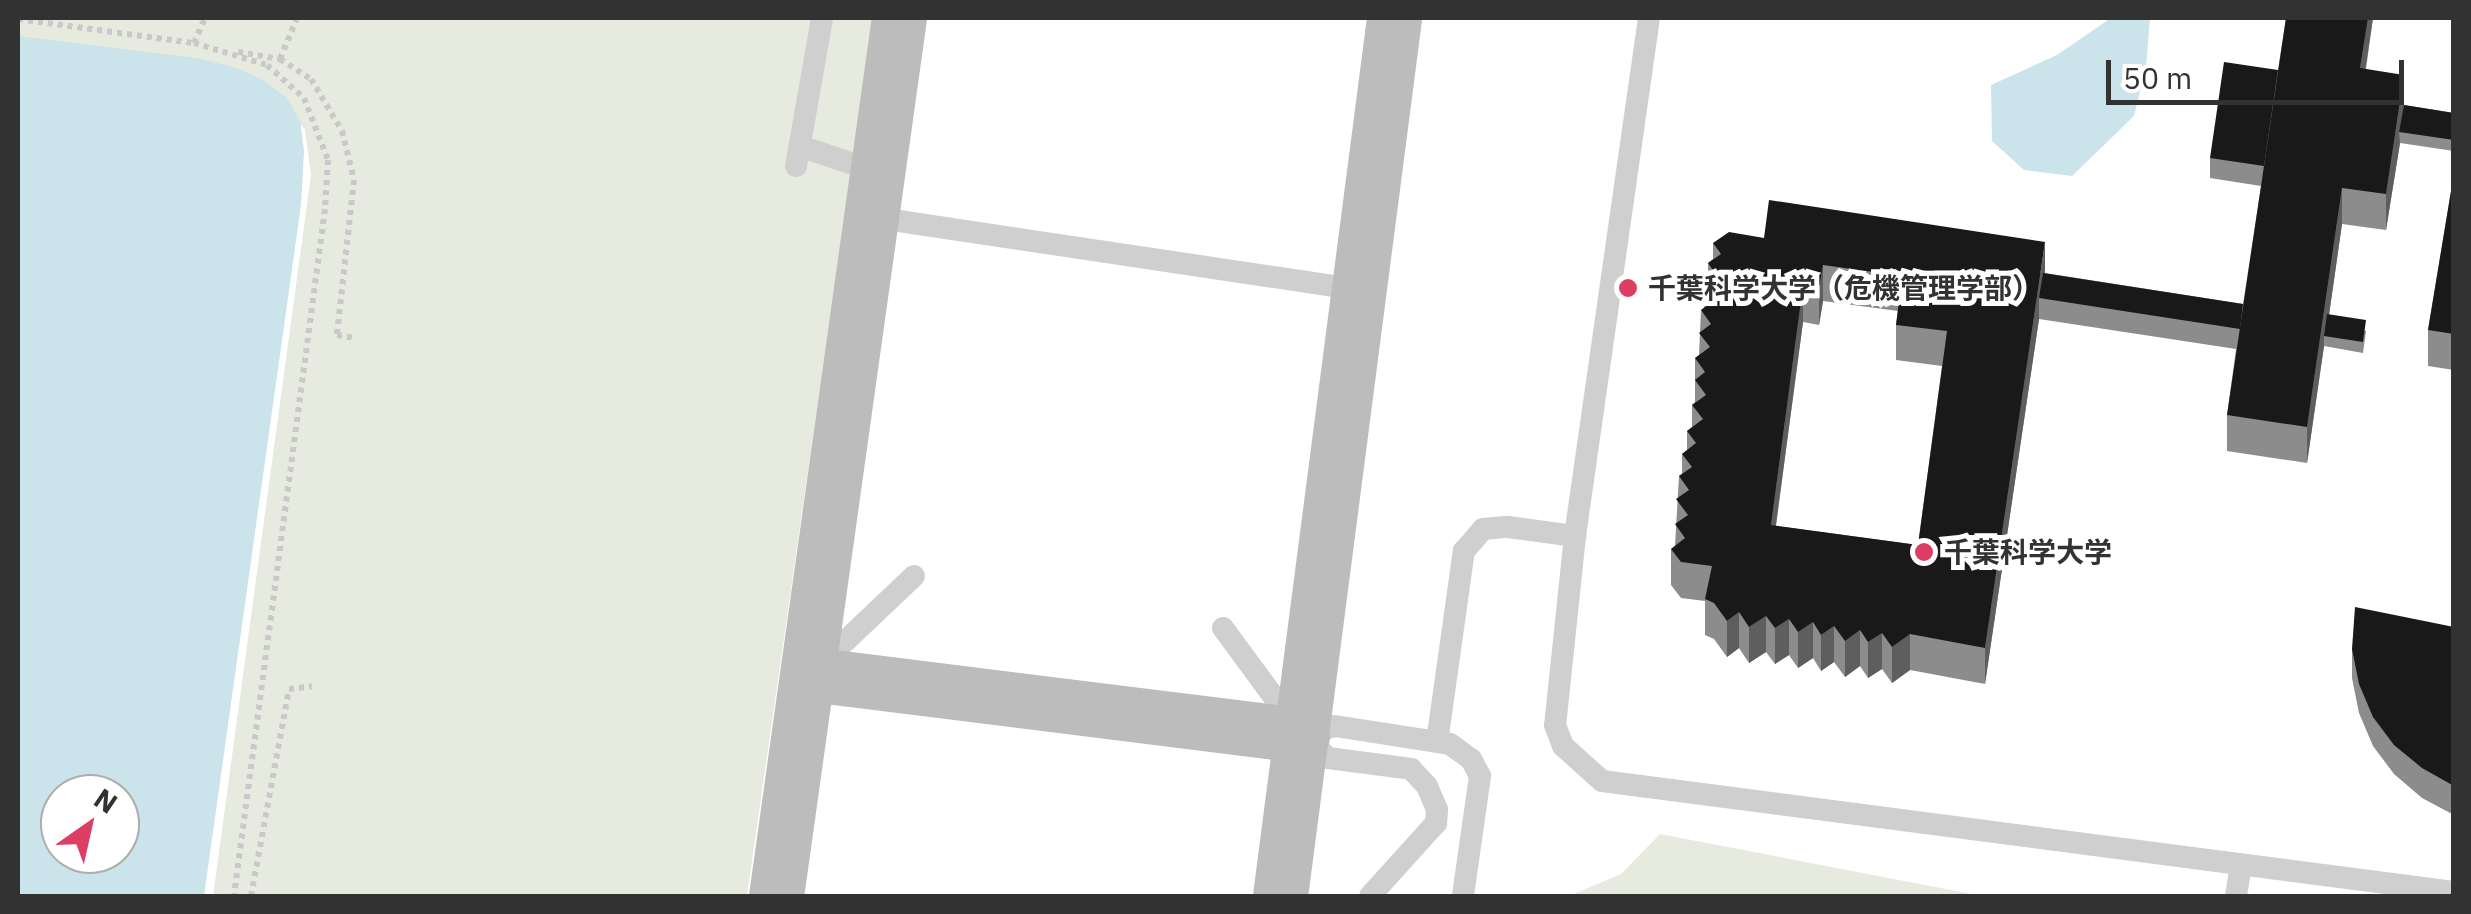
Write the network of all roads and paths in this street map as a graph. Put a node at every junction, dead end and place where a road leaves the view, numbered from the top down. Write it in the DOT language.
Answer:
graph roads {
  1 [pos="205,18"];
  2 [pos="297,18"];
  3 [pos="822,18"];
  4 [pos="899,18"];
  5 [pos="1394,18"];
  6 [pos="1649,18"];
  7 [pos="18,19"];
  8 [pos="194,44"];
  9 [pos="219,49"];
  10 [pos="280,59"];
  11 [pos="875,195"];
  12 [pos="1359,290"];
  13 [pos="354,338"];
  14 [pos="1575,536"];
  15 [pos="914,576"];
  16 [pos="1223,628"];
  17 [pos="810,674"];
  18 [pos="312,686"];
  19 [pos="1302,735"];
  20 [pos="1437,742"];
  21 [pos="2241,864"];
  22 [pos="2454,892"];
  23 [pos="234,896"];
  24 [pos="251,896"];
  25 [pos="776,896"];
  26 [pos="1280,896"];
  27 [pos="1370,896"];
  28 [pos="1463,896"];
  29 [pos="2236,896"];
  1 -- 8 [label="path"];
  2 -- 10 [label="path"];
  3 -- 11 [label="lane"];
  4 -- 11 [label="street"];
  5 -- 12 [label="street"];
  6 -- 14 [label="lane"];
  7 -- 8 [label="path"];
  8 -- 9 [label="path"];
  9 -- 10 [label="path"];
  9 -- 23 [label="path"];
  10 -- 13 [label="path"];
  11 -- 12 [label="lane"];
  11 -- 17 [label="street"];
  12 -- 19 [label="street"];
  14 -- 20 [label="lane"];
  14 -- 21 [label="lane"];
  15 -- 17 [label="lane"];
  16 -- 19 [label="lane"];
  17 -- 19 [label="street"];
  17 -- 25 [label="street"];
  18 -- 24 [label="path"];
  19 -- 20 [label="lane"];
  19 -- 26 [label="street"];
  19 -- 27 [label="lane"];
  20 -- 28 [label="lane"];
  21 -- 22 [label="lane"];
  21 -- 29 [label="lane"];
}
